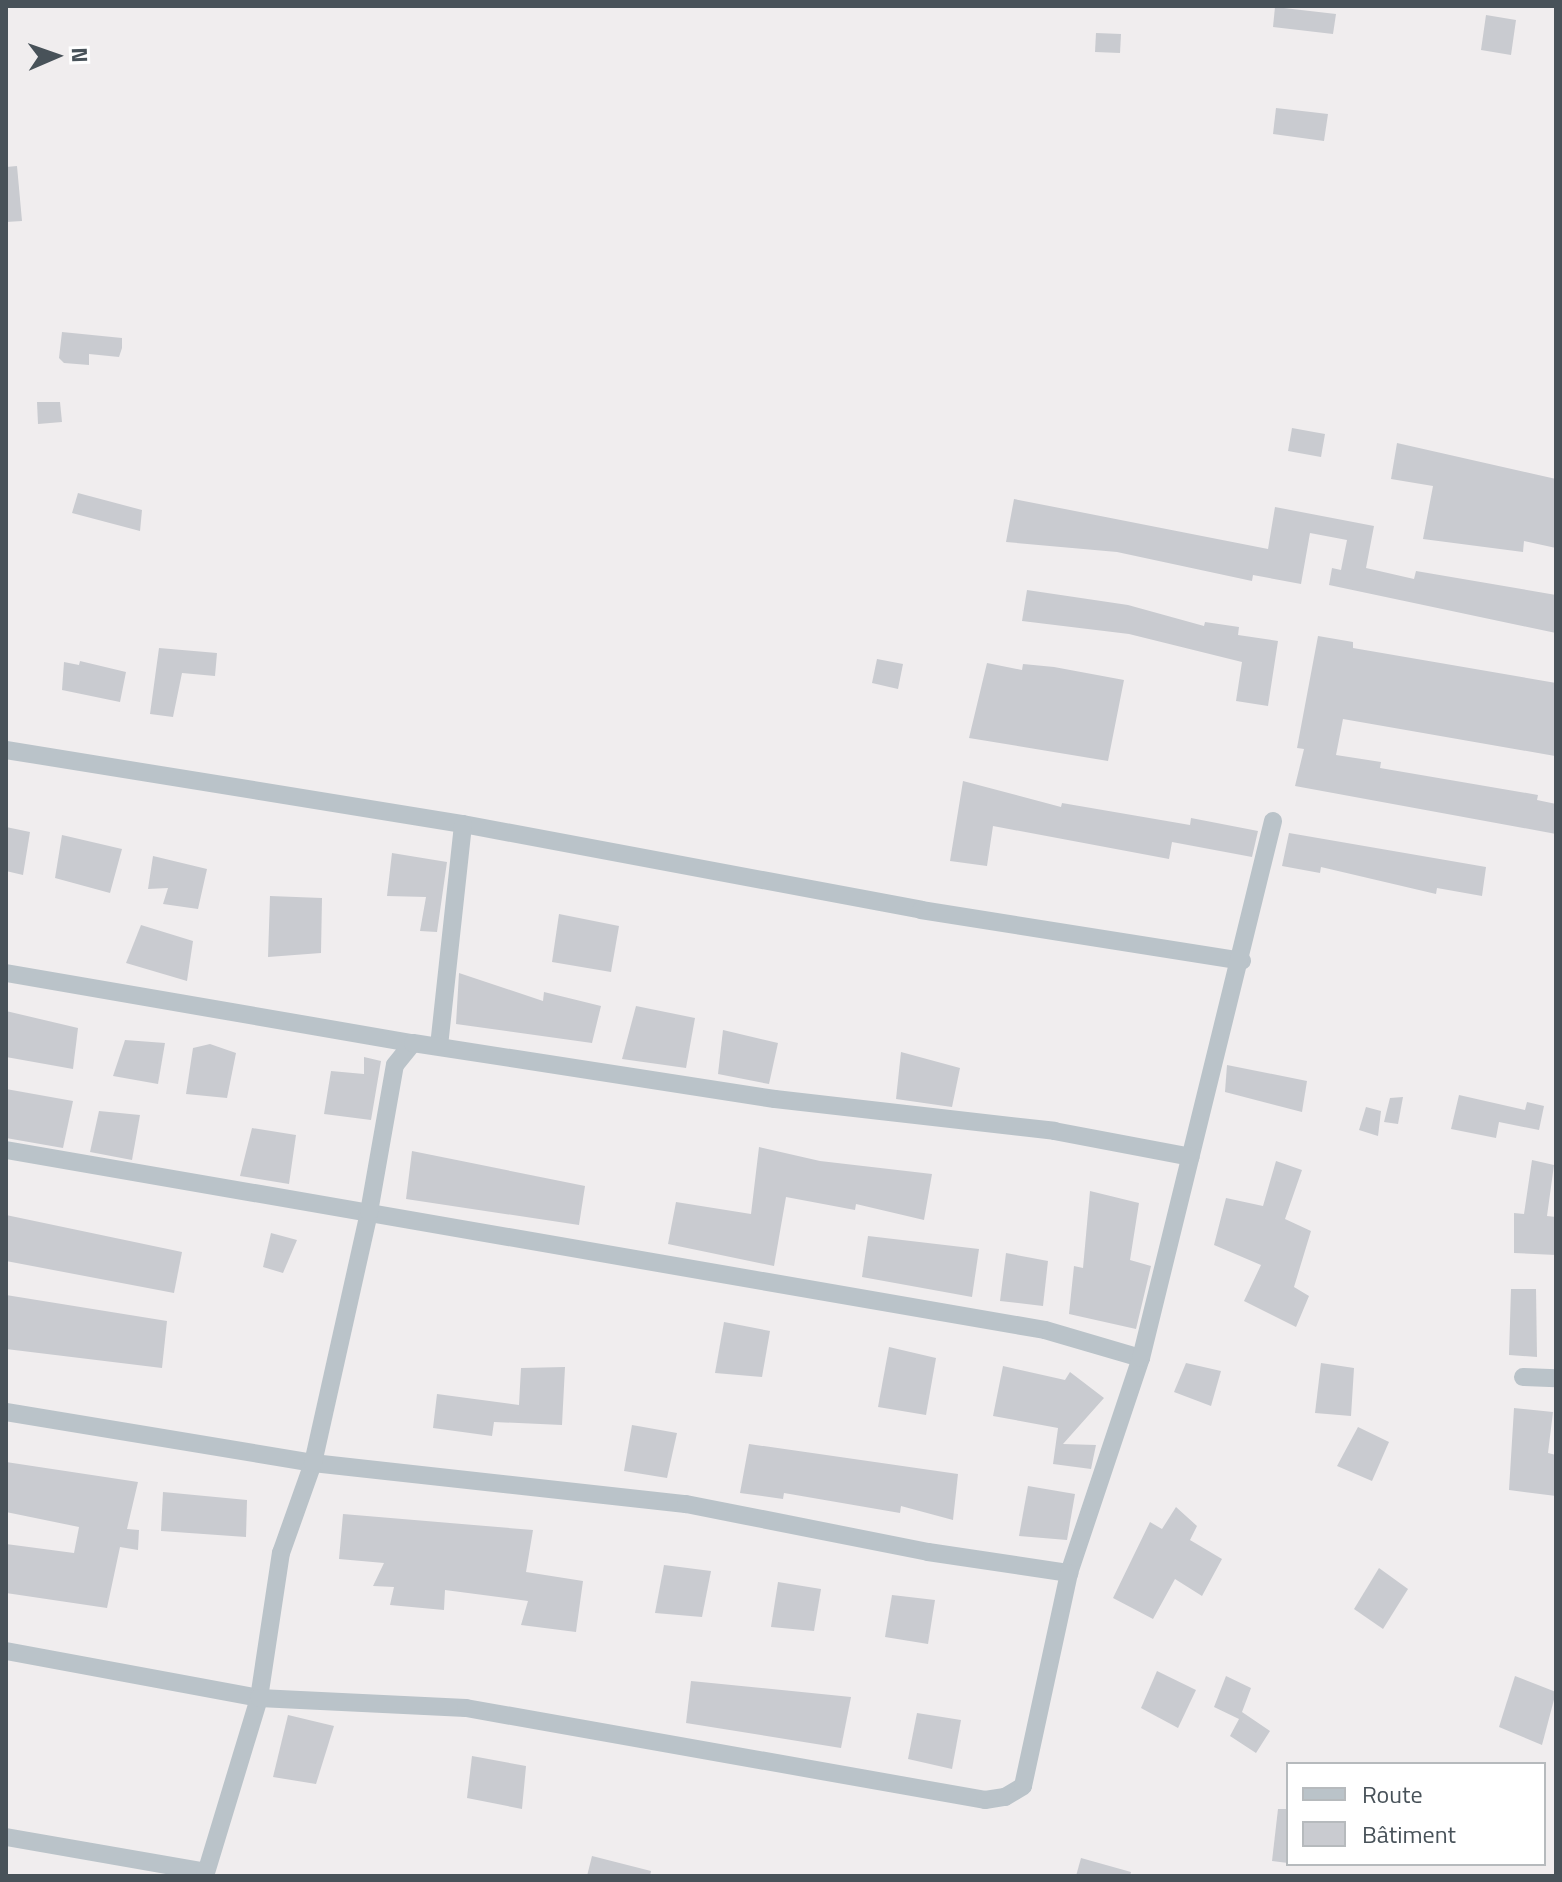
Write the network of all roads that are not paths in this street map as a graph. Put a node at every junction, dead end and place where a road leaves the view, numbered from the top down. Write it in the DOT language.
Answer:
graph roads {
  1 [pos="6,750"];
  2 [pos="1273,821"];
  3 [pos="463,824"];
  4 [pos="1242,961"];
  5 [pos="6,973"];
  6 [pos="413,1043"];
  7 [pos="439,1046"];
  8 [pos="6,1150"];
  9 [pos="1191,1157"];
  10 [pos="369,1212"];
  11 [pos="1141,1358"];
  12 [pos="1523,1377"];
  13 [pos="1556,1378"];
  14 [pos="6,1412"];
  15 [pos="313,1463"];
  16 [pos="1069,1573"];
  17 [pos="6,1651"];
  18 [pos="259,1698"];
  19 [pos="6,1837"];
  20 [pos="206,1874"];
  1 -- 3 [label="street"];
  2 -- 4 [label="street"];
  3 -- 4 [label="street"];
  3 -- 7 [label="street"];
  4 -- 9 [label="street"];
  5 -- 6 [label="street"];
  6 -- 7 [label="street"];
  6 -- 10 [label="street"];
  7 -- 9 [label="street"];
  8 -- 10 [label="street"];
  9 -- 11 [label="street"];
  10 -- 11 [label="street"];
  10 -- 15 [label="street"];
  11 -- 16 [label="street"];
  12 -- 13 [label="street"];
  14 -- 15 [label="street"];
  15 -- 16 [label="street"];
  15 -- 18 [label="street"];
  16 -- 18 [label="street"];
  17 -- 18 [label="street"];
  18 -- 20 [label="street"];
  19 -- 20 [label="street"];
}
